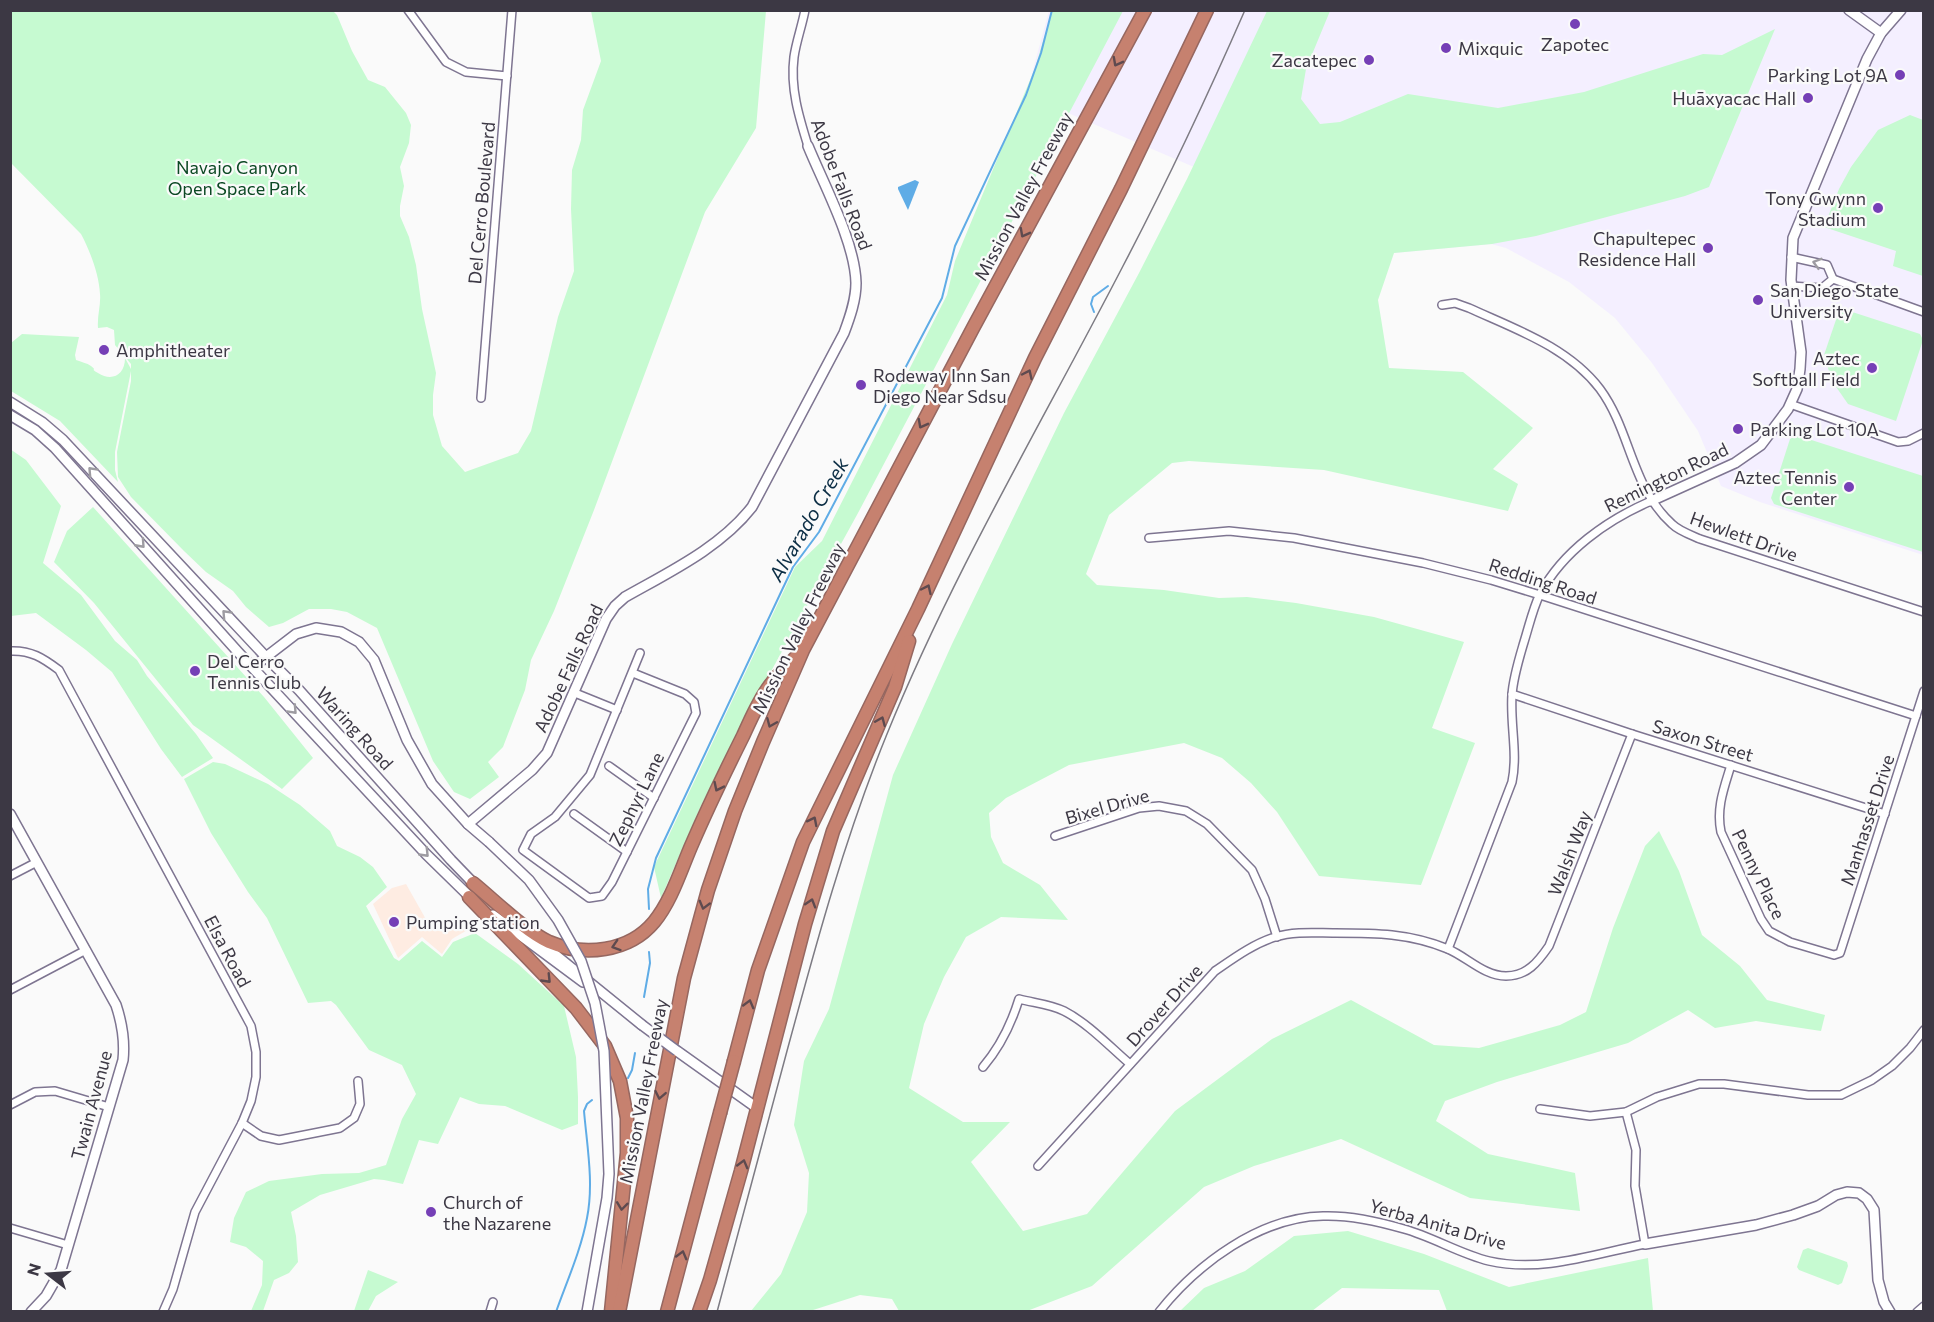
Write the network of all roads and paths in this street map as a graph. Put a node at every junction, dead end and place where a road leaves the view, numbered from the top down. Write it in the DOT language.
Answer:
graph roads {
  1 [pos="408,10"];
  2 [pos="512,10"];
  3 [pos="805,10"];
  4 [pos="1144,10"];
  5 [pos="1206,10"];
  6 [pos="1849,10"];
  7 [pos="1901,10"];
  8 [pos="1881,33"];
  9 [pos="507,76"];
  10 [pos="808,146"];
  11 [pos="1791,257"];
  12 [pos="1833,279"];
  13 [pos="1791,286"];
  14 [pos="1442,305"];
  15 [pos="1923,312"];
  16 [pos="481,398"];
  17 [pos="10,402"];
  18 [pos="1790,404"];
  19 [pos="10,415"];
  20 [pos="1923,433"];
  21 [pos="1651,501"];
  22 [pos="1149,538"];
  23 [pos="1540,595"];
  24 [pos="918,609"];
  25 [pos="1923,612"];
  26 [pos="803,650"];
  27 [pos="10,651"];
  28 [pos="640,653"];
  29 [pos="266,657"];
  30 [pos="253,667"];
  31 [pos="633,673"];
  32 [pos="1923,691"];
  33 [pos="574,693"];
  34 [pos="1512,694"];
  35 [pos="617,710"];
  36 [pos="1916,716"];
  37 [pos="1632,734"];
  38 [pos="1731,765"];
  39 [pos="609,766"];
  40 [pos="654,798"];
  41 [pos="10,814"];
  42 [pos="574,814"];
  43 [pos="1885,814"];
  44 [pos="468,824"];
  45 [pos="1055,836"];
  46 [pos="627,852"];
  47 [pos="38,862"];
  48 [pos="10,876"];
  49 [pos="473,883"];
  50 [pos="469,897"];
  51 [pos="1277,937"];
  52 [pos="1448,949"];
  53 [pos="86,950"];
  54 [pos="1834,955"];
  55 [pos="1521,973"];
  56 [pos="10,990"];
  57 [pos="603,994"];
  58 [pos="1923,1030"];
  59 [pos="1130,1064"];
  60 [pos="982,1067"];
  61 [pos="358,1081"];
  62 [pos="10,1105"];
  63 [pos="109,1107"];
  64 [pos="757,1108"];
  65 [pos="1540,1109"];
  66 [pos="1626,1112"];
  67 [pos="242,1123"];
  68 [pos="1038,1166"];
  69 [pos="10,1228"];
  70 [pos="1645,1244"];
  71 [pos="68,1245"];
  72 [pos="493,1302"];
  73 [pos="1923,1306"];
  74 [pos="31,1311"];
  75 [pos="163,1311"];
  76 [pos="490,1311"];
  77 [pos="587,1311"];
  78 [pos="611,1311"];
  79 [pos="619,1311"];
  80 [pos="667,1311"];
  81 [pos="699,1311"];
  82 [pos="1160,1311"];
  83 [pos="1890,1311"];
  84 [pos="1917,1311"];
  1 -- 9 [label="street"];
  2 -- 9 [label="street, Del Cerro Boulevard"];
  3 -- 10 [label="street, Adobe Falls Road"];
  4 -- 26 [label="highway, Mission Valley Freeway, one-way"];
  24 -- 5 [label="highway, one-way"];
  6 -- 8 [label="street"];
  7 -- 8 [label="street, Remington Road"];
  8 -- 11 [label="street, Remington Road"];
  9 -- 16 [label="street, Del Cerro Boulevard"];
  10 -- 33 [label="street, Adobe Falls Road"];
  12 -- 11 [label="street, one-way"];
  11 -- 13 [label="street, Remington Road"];
  12 -- 13 [label="street"];
  12 -- 15 [label="street"];
  13 -- 18 [label="street, Remington Road"];
  14 -- 21 [label="street, Hewlett Drive"];
  29 -- 17 [label="street, Waring Road, one-way"];
  18 -- 20 [label="street"];
  18 -- 21 [label="street, Remington Road"];
  19 -- 30 [label="street, Waring Road, one-way"];
  21 -- 23 [label="street, Remington Road"];
  21 -- 25 [label="street, Hewlett Drive"];
  22 -- 23 [label="street, Redding Road"];
  23 -- 34 [label="street, Remington Road"];
  23 -- 36 [label="street, Redding Road"];
  64 -- 24 [label="highway, one-way"];
  80 -- 24 [label="highway, one-way, bridge"];
  26 -- 49 [label="highway, one-way"];
  26 -- 79 [label="highway, Mission Valley Freeway, one-way"];
  27 -- 67 [label="street, Elsa Road"];
  28 -- 31 [label="street"];
  29 -- 30 [label="street"];
  29 -- 44 [label="street"];
  29 -- 49 [label="street, Waring Road"];
  30 -- 50 [label="street, Waring Road, one-way"];
  31 -- 35 [label="street"];
  31 -- 40 [label="street, Zephyr Lane"];
  32 -- 36 [label="street, Manhasset Drive"];
  33 -- 35 [label="street"];
  33 -- 44 [label="street, Adobe Falls Road"];
  34 -- 37 [label="street, Saxon Street"];
  34 -- 52 [label="street, Remington Road"];
  35 -- 46 [label="street, Zephyr Lane"];
  36 -- 43 [label="street, Manhasset Drive"];
  37 -- 38 [label="street, Saxon Street"];
  37 -- 55 [label="street, Walsh Way"];
  38 -- 43 [label="street, Saxon Street"];
  38 -- 54 [label="street, Penny Place"];
  39 -- 40 [label="street"];
  40 -- 46 [label="street, Zephyr Lane"];
  41 -- 47 [label="street, Twain Avenue"];
  42 -- 46 [label="street"];
  43 -- 54 [label="street, Manhasset Drive"];
  44 -- 77 [label="street, bridge"];
  45 -- 51 [label="street, Bixel Drive"];
  47 -- 48 [label="street"];
  47 -- 53 [label="street, Twain Avenue"];
  49 -- 57 [label="street, Waring Road"];
  50 -- 57 [label="street, Waring Road"];
  50 -- 78 [label="highway, one-way"];
  51 -- 52 [label="street, Drover Drive"];
  51 -- 59 [label="street, Drover Drive"];
  52 -- 55 [label="street, Drover Drive"];
  53 -- 56 [label="street"];
  53 -- 63 [label="street, Twain Avenue"];
  57 -- 64 [label="street, Waring Road, bridge"];
  58 -- 66 [label="street"];
  59 -- 60 [label="street"];
  59 -- 68 [label="street, Drover Drive"];
  61 -- 67 [label="street"];
  62 -- 63 [label="street"];
  63 -- 71 [label="street, Twain Avenue"];
  81 -- 64 [label="highway, one-way"];
  65 -- 66 [label="street"];
  66 -- 70 [label="street"];
  67 -- 75 [label="street, Elsa Road"];
  69 -- 71 [label="street"];
  70 -- 82 [label="street, Yerba Anita Drive"];
  70 -- 83 [label="street, Yerba Anita Drive"];
  71 -- 74 [label="street, Twain Avenue"];
  72 -- 76 [label="street"];
  73 -- 84 [label="street"];
}
